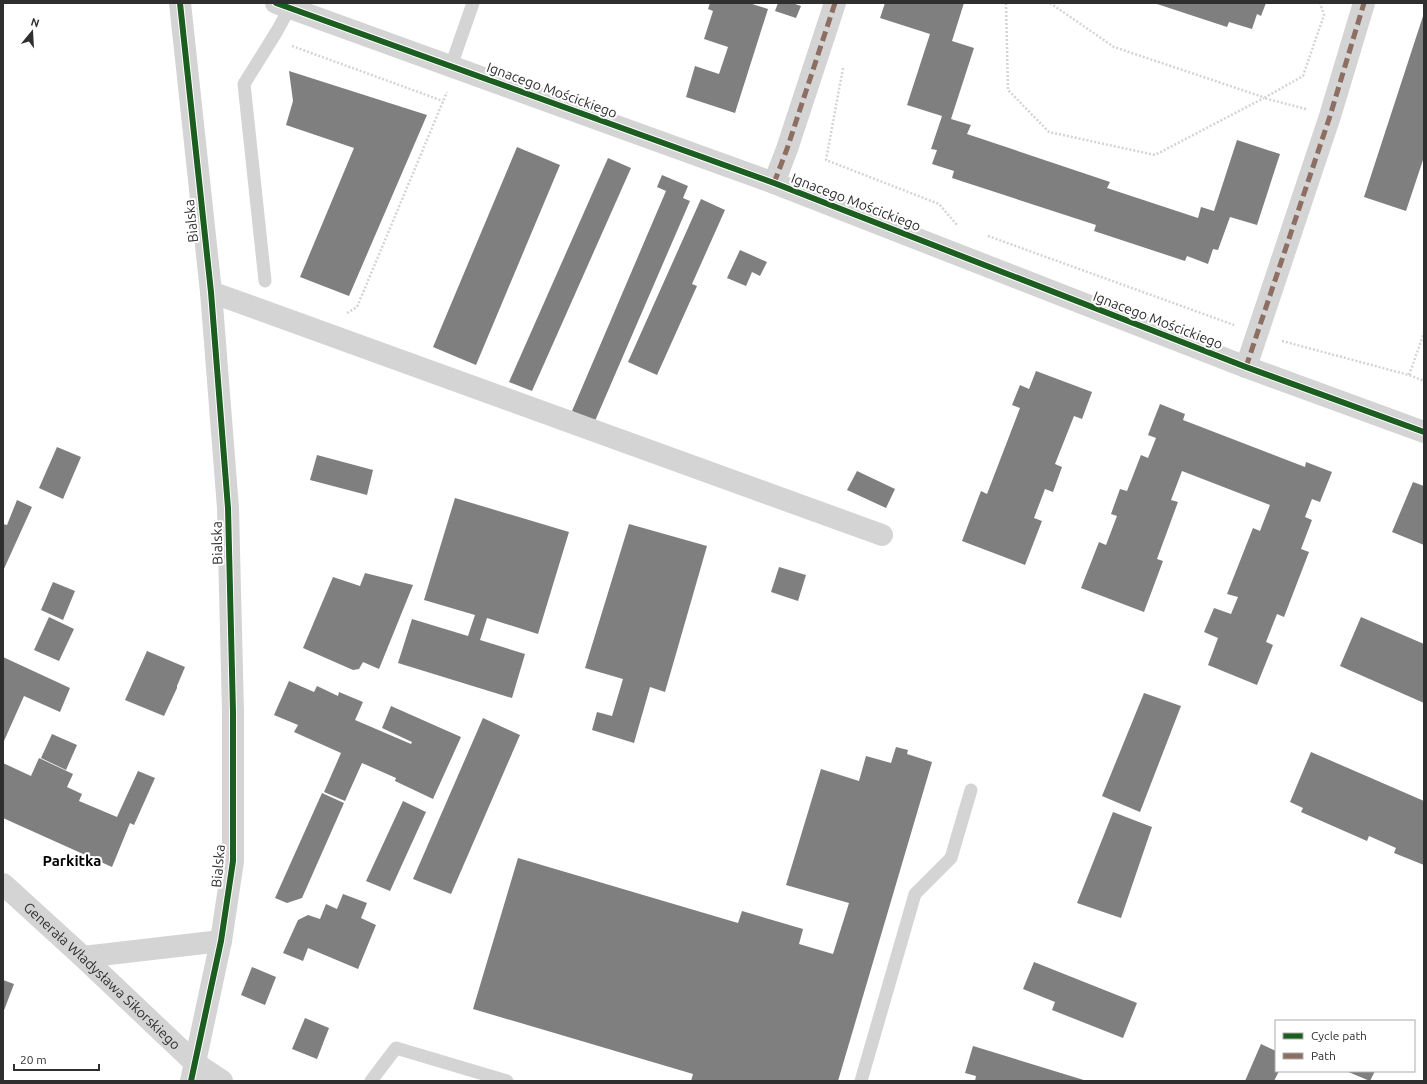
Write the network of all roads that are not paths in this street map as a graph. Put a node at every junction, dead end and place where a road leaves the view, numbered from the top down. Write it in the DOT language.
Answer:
graph roads {
  1 [pos="180,3"];
  2 [pos="473,3"];
  3 [pos="835,3"];
  4 [pos="1364,3"];
  5 [pos="283,5"];
  6 [pos="453,66"];
  7 [pos="774,183"];
  8 [pos="265,281"];
  9 [pos="211,292"];
  10 [pos="1246,367"];
  11 [pos="1424,432"];
  12 [pos="882,535"];
  13 [pos="971,790"];
  14 [pos="3,884"];
  15 [pos="221,941"];
  16 [pos="83,957"];
  17 [pos="193,1072"];
  18 [pos="222,1081"];
  19 [pos="371,1081"];
  20 [pos="507,1081"];
  21 [pos="861,1081"];
  1 -- 9 [label="street, Bialska"];
  2 -- 6 [label="lane"];
  3 -- 7 [label="street, Ignacego Mościckiego"];
  4 -- 10 [label="street"];
  5 -- 6 [label="street, Ignacego Mościckiego"];
  5 -- 8 [label="lane"];
  6 -- 7 [label="street, Ignacego Mościckiego"];
  7 -- 10 [label="street, Ignacego Mościckiego"];
  9 -- 12 [label="street"];
  9 -- 15 [label="street, Bialska"];
  10 -- 11 [label="street, Ignacego Mościckiego"];
  13 -- 21 [label="lane"];
  14 -- 16 [label="street, Generała Władysława Sikorskiego"];
  15 -- 16 [label="street"];
  15 -- 17 [label="street, Bialska"];
  16 -- 17 [label="street, Generała Władysława Sikorskiego"];
  17 -- 18 [label="street, Generała Władysława Sikorskiego"];
  19 -- 20 [label="lane"];
}
